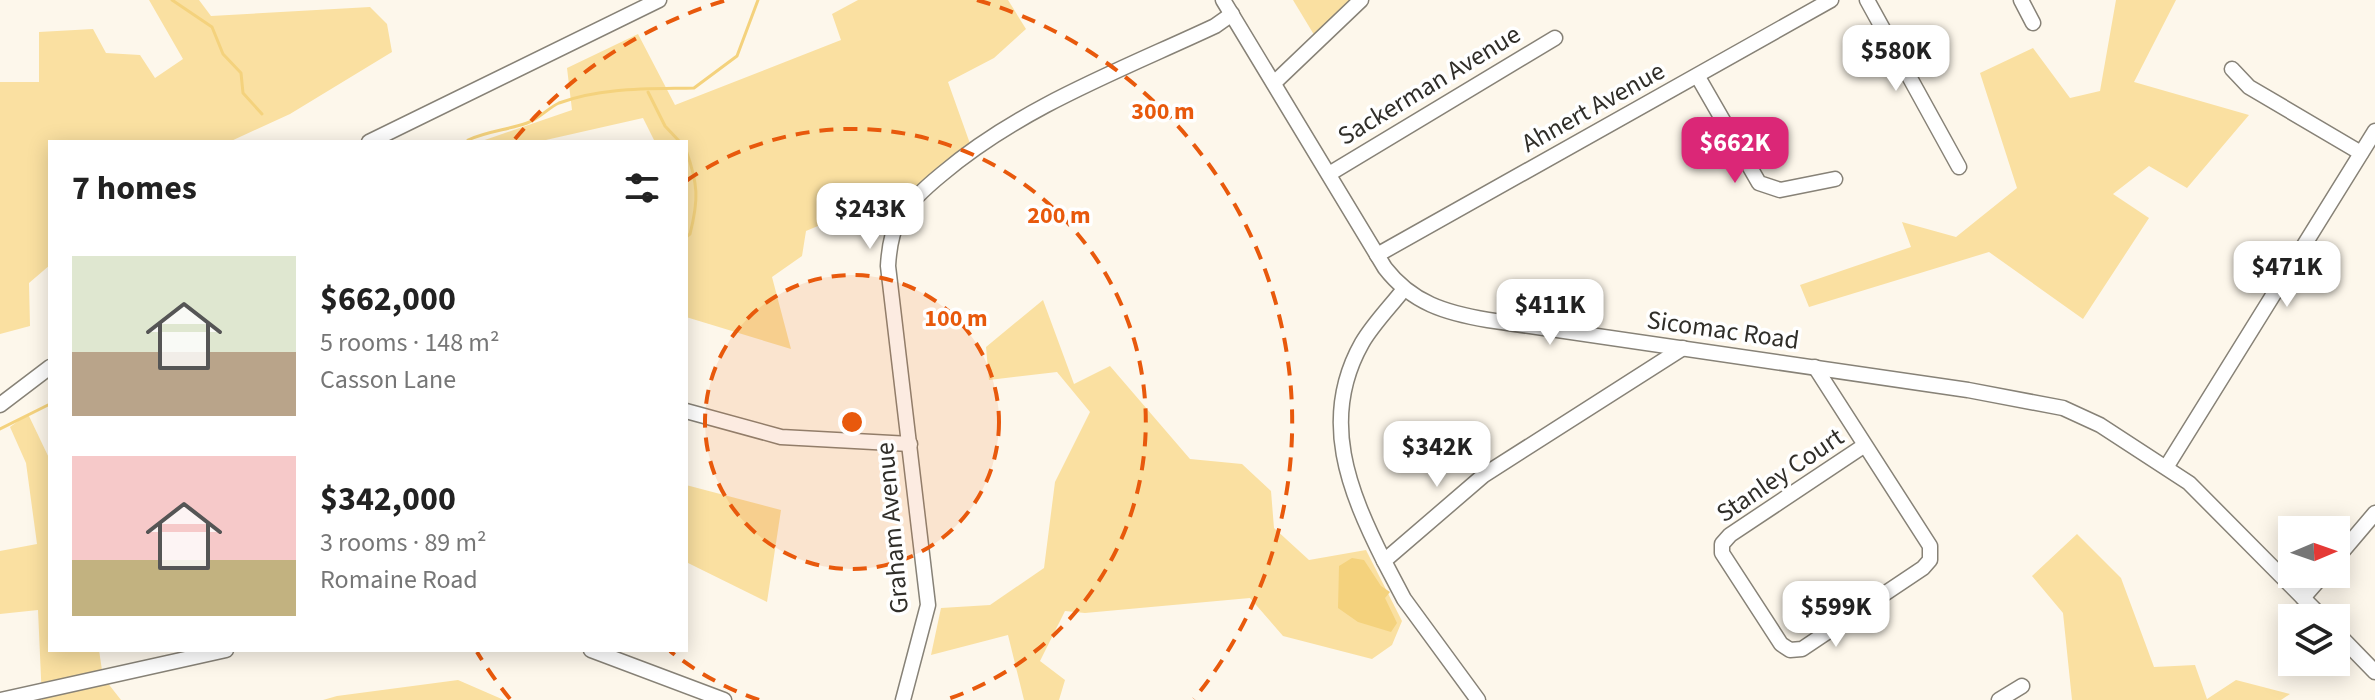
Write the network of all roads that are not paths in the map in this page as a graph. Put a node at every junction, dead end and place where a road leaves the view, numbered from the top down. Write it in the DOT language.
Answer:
graph roads {
  1 [pos="659,0"];
  2 [pos="1223,0"];
  3 [pos="1361,0"];
  4 [pos="1831,0"];
  5 [pos="1867,0"];
  6 [pos="2021,0"];
  7 [pos="1232,14"];
  8 [pos="2033,23"];
  9 [pos="1555,38"];
  10 [pos="2232,69"];
  11 [pos="1698,77"];
  12 [pos="1274,83"];
  13 [pos="2375,131"];
  14 [pos="373,140"];
  15 [pos="2361,153"];
  16 [pos="1959,167"];
  17 [pos="1329,174"];
  18 [pos="1835,179"];
  19 [pos="1377,255"];
  20 [pos="1404,289"];
  21 [pos="1683,348"];
  22 [pos="1815,367"];
  23 [pos="48,369"];
  24 [pos="0,405"];
  25 [pos="688,412"];
  26 [pos="910,444"];
  27 [pos="1865,445"];
  28 [pos="2167,466"];
  29 [pos="2375,513"];
  30 [pos="2350,542"];
  31 [pos="1384,561"];
  32 [pos="2312,588"];
  33 [pos="2303,598"];
  34 [pos="2309,604"];
  35 [pos="2350,646"];
  36 [pos="217,652"];
  37 [pos="596,652"];
  38 [pos="2375,672"];
  39 [pos="2022,686"];
  40 [pos="1,700"];
  41 [pos="724,700"];
  42 [pos="903,700"];
  43 [pos="1478,700"];
  44 [pos="1999,700"];
  1 -- 14 [label="street"];
  2 -- 7 [label="street, Sicomac Road"];
  3 -- 12 [label="street"];
  4 -- 11 [label="street, Ahnert Avenue"];
  5 -- 16 [label="street"];
  6 -- 8 [label="street"];
  7 -- 12 [label="street, Sicomac Road"];
  7 -- 26 [label="street, Graham Avenue"];
  9 -- 17 [label="street, Sackerman Avenue"];
  10 -- 15 [label="street"];
  11 -- 18 [label="street"];
  11 -- 19 [label="street, Ahnert Avenue"];
  12 -- 17 [label="street, Sicomac Road"];
  13 -- 15 [label="street"];
  15 -- 28 [label="street"];
  17 -- 19 [label="street, Sicomac Road"];
  19 -- 20 [label="street, Sicomac Road"];
  20 -- 21 [label="street, Sicomac Road"];
  20 -- 31 [label="street"];
  21 -- 22 [label="street, Sicomac Road"];
  21 -- 31 [label="street"];
  22 -- 27 [label="street, Stanley Court"];
  22 -- 28 [label="street, Sicomac Road"];
  23 -- 24 [label="street"];
  25 -- 26 [label="street"];
  26 -- 42 [label="street, Graham Avenue"];
  27 -- 27 [label="street, Stanley Court"];
  28 -- 33 [label="street, Sicomac Road"];
  29 -- 30 [label="street"];
  31 -- 43 [label="street"];
  32 -- 33 [label="street"];
  33 -- 34 [label="street, Sicomac Road"];
  35 -- 38 [label="street"];
  36 -- 40 [label="street"];
  37 -- 41 [label="street"];
  39 -- 44 [label="street"];
}
